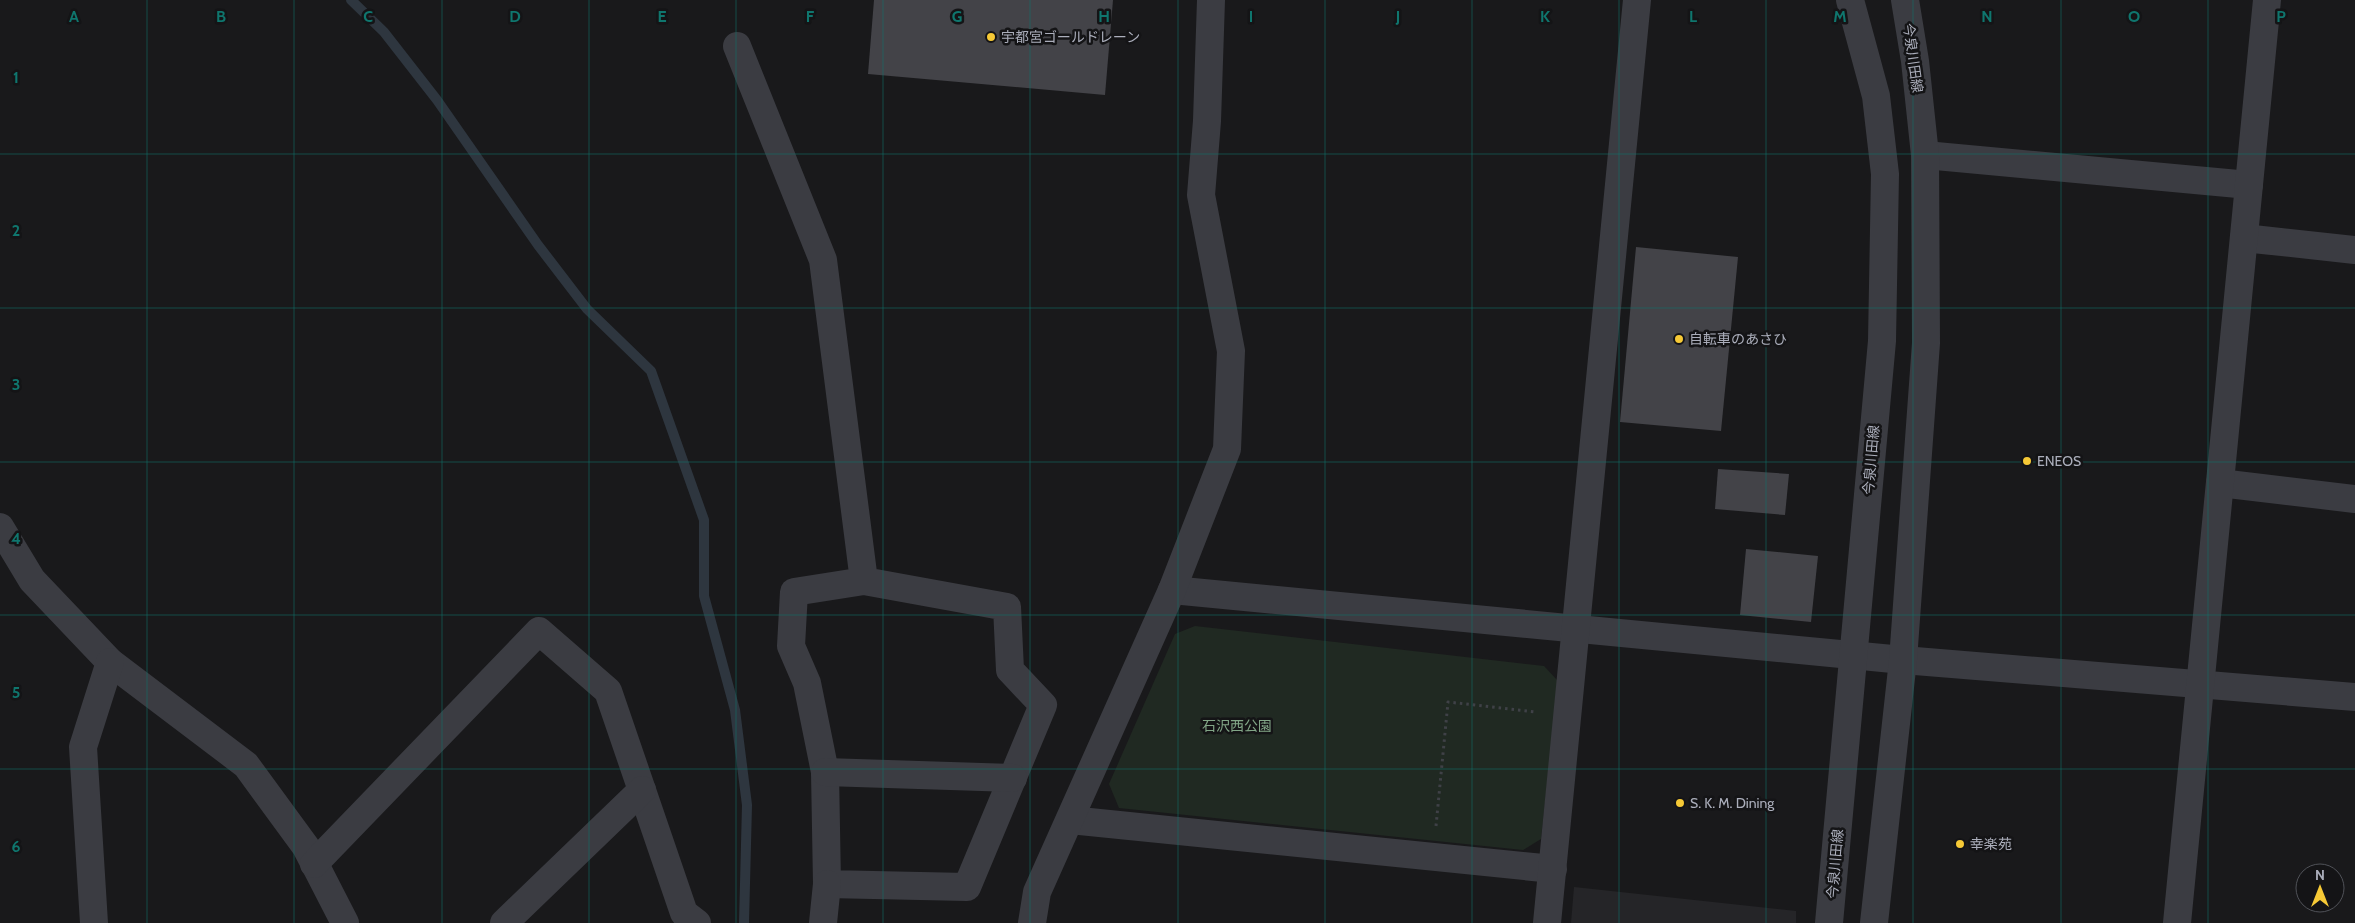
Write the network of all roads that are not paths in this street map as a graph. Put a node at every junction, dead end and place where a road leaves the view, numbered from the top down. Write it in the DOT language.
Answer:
graph roads {
  1 [pos="1211,0"];
  2 [pos="1637,0"];
  3 [pos="1850,0"];
  4 [pos="1905,0"];
  5 [pos="2267,0"];
  6 [pos="737,46"];
  7 [pos="1925,155"];
  8 [pos="2249,185"];
  9 [pos="2244,238"];
  10 [pos="2355,250"];
  11 [pos="2220,483"];
  12 [pos="2355,498"];
  13 [pos="0,527"];
  14 [pos="864,581"];
  15 [pos="1172,590"];
  16 [pos="1578,630"];
  17 [pos="1854,655"];
  18 [pos="1903,660"];
  19 [pos="110,662"];
  20 [pos="2201,686"];
  21 [pos="2355,697"];
  22 [pos="825,772"];
  23 [pos="1013,778"];
  24 [pos="642,790"];
  25 [pos="1070,820"];
  26 [pos="314,864"];
  27 [pos="1553,869"];
  28 [pos="827,884"];
  29 [pos="94,923"];
  30 [pos="345,923"];
  31 [pos="504,923"];
  32 [pos="698,923"];
  33 [pos="823,923"];
  34 [pos="1032,923"];
  35 [pos="1547,923"];
  36 [pos="1829,923"];
  37 [pos="1874,923"];
  38 [pos="2177,923"];
  1 -- 15 [label="street"];
  2 -- 16 [label="street"];
  3 -- 17 [label="street, 今泉川田線"];
  4 -- 7 [label="street, 今泉川田線"];
  5 -- 8 [label="street"];
  6 -- 14 [label="street"];
  7 -- 8 [label="street"];
  7 -- 18 [label="street, 今泉川田線"];
  8 -- 9 [label="street"];
  9 -- 10 [label="street"];
  9 -- 11 [label="street"];
  11 -- 12 [label="street"];
  11 -- 20 [label="street"];
  13 -- 19 [label="street"];
  14 -- 22 [label="street"];
  14 -- 23 [label="street"];
  15 -- 16 [label="street"];
  15 -- 25 [label="street"];
  16 -- 17 [label="street"];
  16 -- 27 [label="street"];
  17 -- 18 [label="street"];
  17 -- 36 [label="street, 今泉川田線"];
  18 -- 20 [label="street"];
  18 -- 37 [label="street, 今泉川田線"];
  19 -- 26 [label="street"];
  19 -- 29 [label="street"];
  20 -- 21 [label="street"];
  20 -- 38 [label="street"];
  22 -- 23 [label="street"];
  22 -- 28 [label="street"];
  23 -- 28 [label="street"];
  24 -- 26 [label="street"];
  24 -- 31 [label="street"];
  24 -- 32 [label="street"];
  25 -- 27 [label="street"];
  25 -- 34 [label="street"];
  26 -- 30 [label="street"];
  27 -- 35 [label="street"];
  28 -- 33 [label="street"];
}
